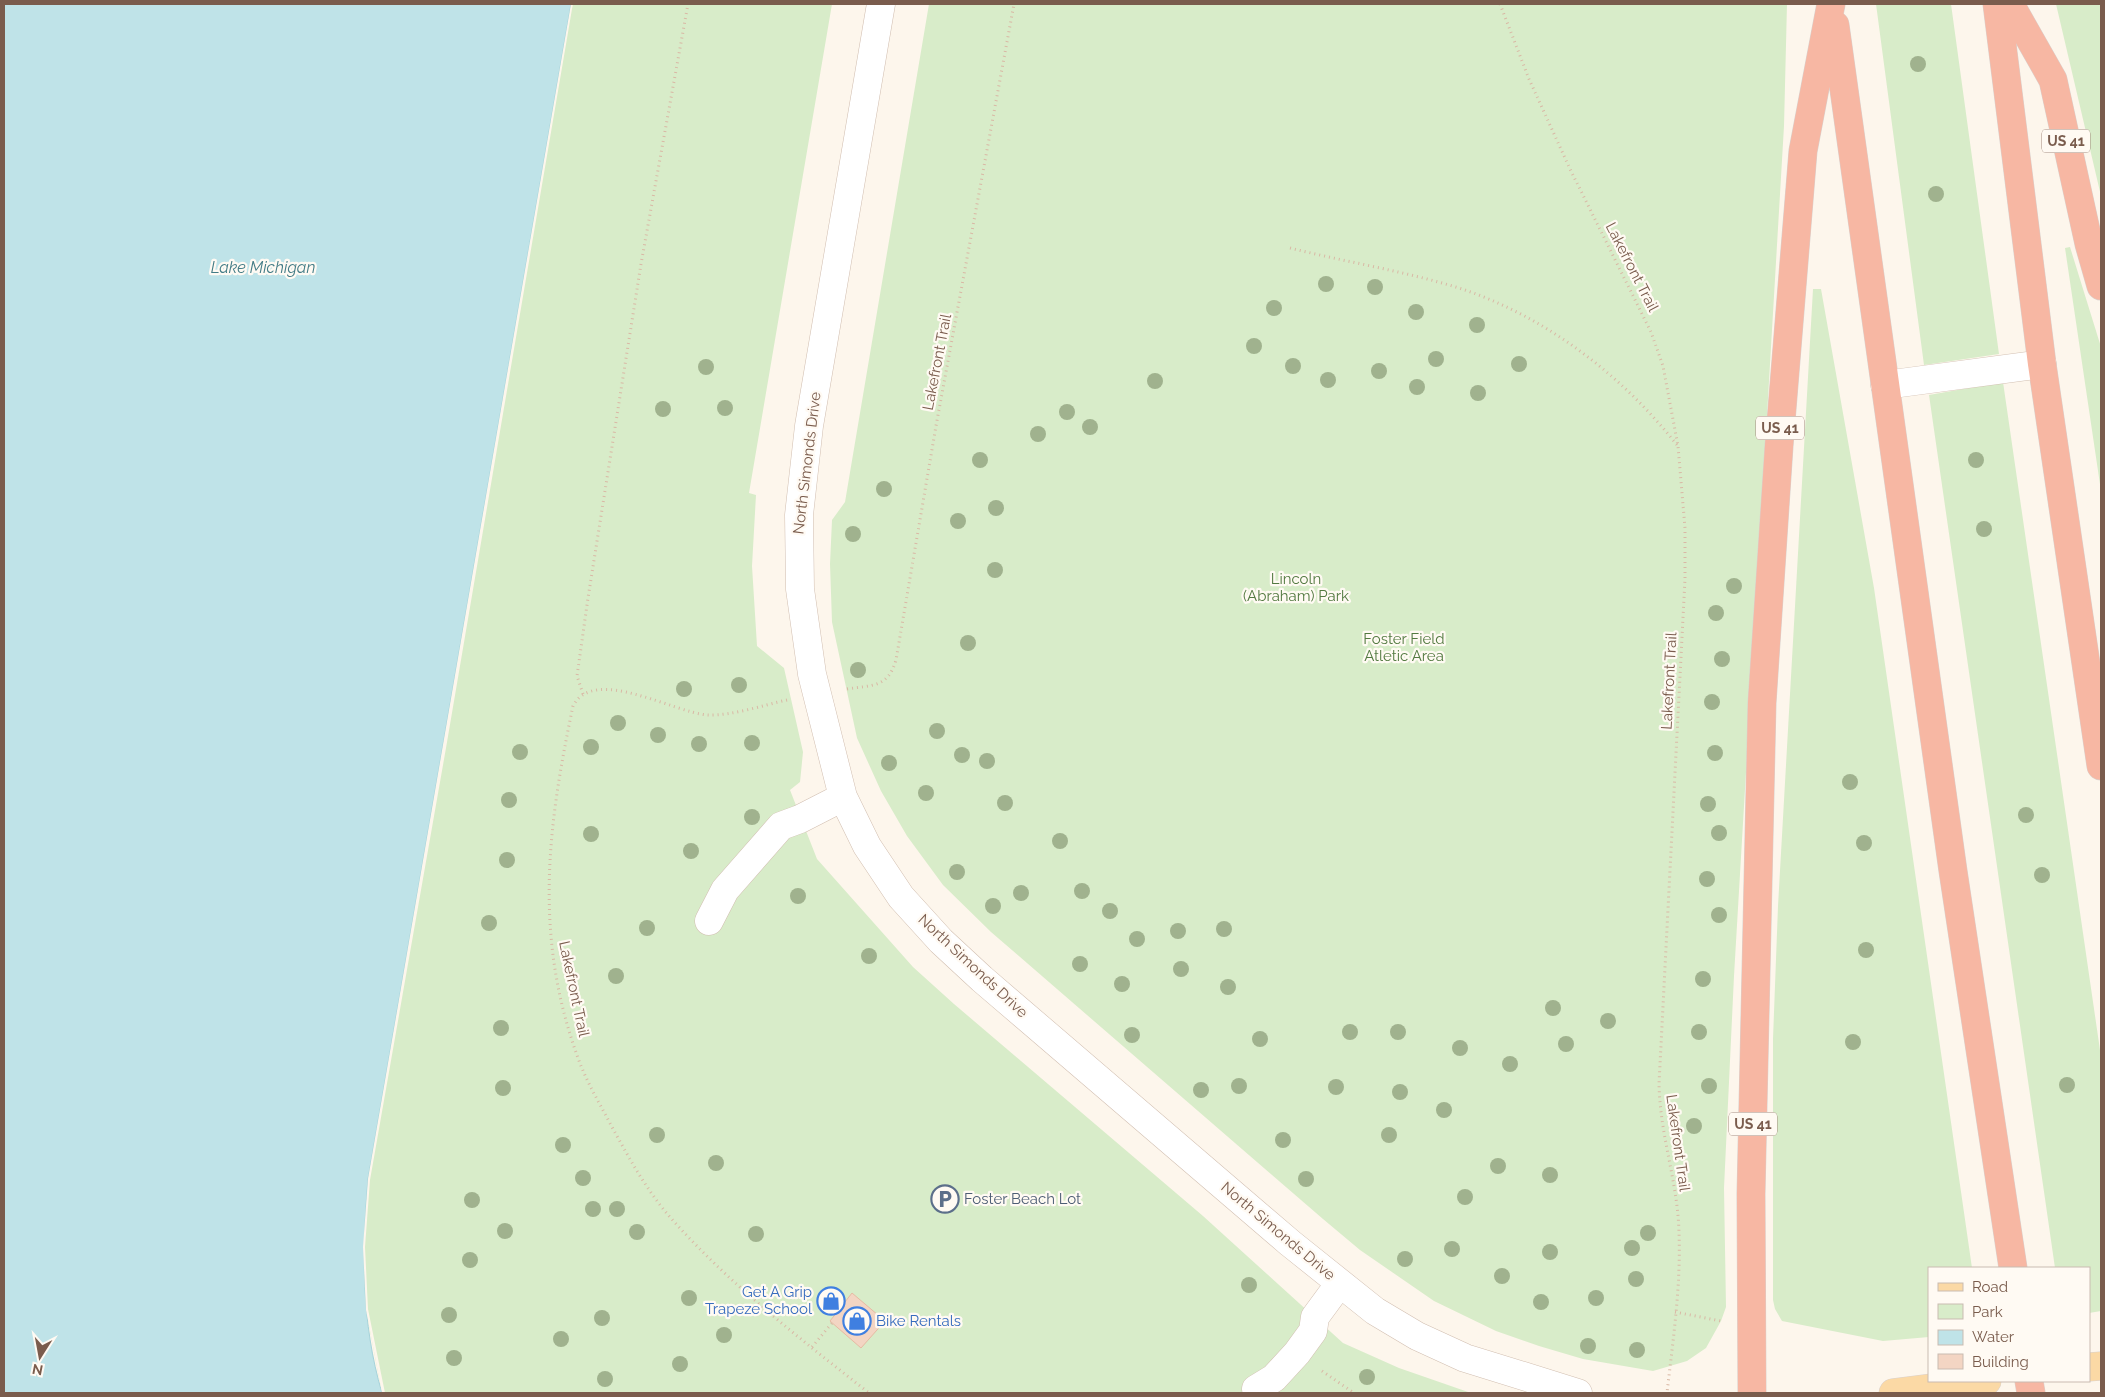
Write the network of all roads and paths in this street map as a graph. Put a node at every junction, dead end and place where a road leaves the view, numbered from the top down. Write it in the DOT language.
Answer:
graph roads {
  1 [pos="688,4"];
  2 [pos="881,4"];
  3 [pos="1014,4"];
  4 [pos="1500,4"];
  5 [pos="1832,4"];
  6 [pos="1998,4"];
  7 [pos="2010,4"];
  8 [pos="1290,248"];
  9 [pos="2101,286"];
  10 [pos="2042,364"];
  11 [pos="1885,385"];
  12 [pos="1678,446"];
  13 [pos="845,689"];
  14 [pos="583,694"];
  15 [pos="791,699"];
  16 [pos="2101,766"];
  17 [pos="843,797"];
  18 [pos="800,819"];
  19 [pos="2013,1267"];
  20 [pos="1340,1283"];
  21 [pos="1675,1312"];
  22 [pos="1315,1317"];
  23 [pos="1721,1321"];
  24 [pos="832,1323"];
  25 [pos="812,1347"];
  26 [pos="1321,1370"];
  27 [pos="1979,1382"];
  28 [pos="869,1393"];
  29 [pos="1354,1393"];
  30 [pos="1578,1393"];
  31 [pos="1667,1393"];
  32 [pos="1752,1393"];
  33 [pos="1893,1393"];
  1 -- 14 [label="path"];
  2 -- 17 [label="lane, North Simonds Drive"];
  3 -- 13 [label="path, Lakefront Trail"];
  4 -- 12 [label="path, Lakefront Trail"];
  5 -- 11 [label="highway"];
  5 -- 32 [label="highway, US 41"];
  6 -- 10 [label="highway"];
  7 -- 9 [label="highway, US 41"];
  8 -- 12 [label="path"];
  10 -- 11 [label="lane"];
  10 -- 16 [label="highway"];
  11 -- 19 [label="highway"];
  12 -- 21 [label="path, Lakefront Trail"];
  14 -- 15 [label="path"];
  14 -- 25 [label="path, Lakefront Trail"];
  17 -- 18 [label="lane"];
  17 -- 20 [label="lane, North Simonds Drive"];
  20 -- 22 [label="lane"];
  20 -- 30 [label="lane, North Simonds Drive"];
  21 -- 23 [label="path"];
  21 -- 31 [label="path, Lakefront Trail"];
  24 -- 25 [label="path"];
  25 -- 28 [label="path, Lakefront Trail"];
  26 -- 29 [label="path"];
  27 -- 33 [label="main road"];
}
